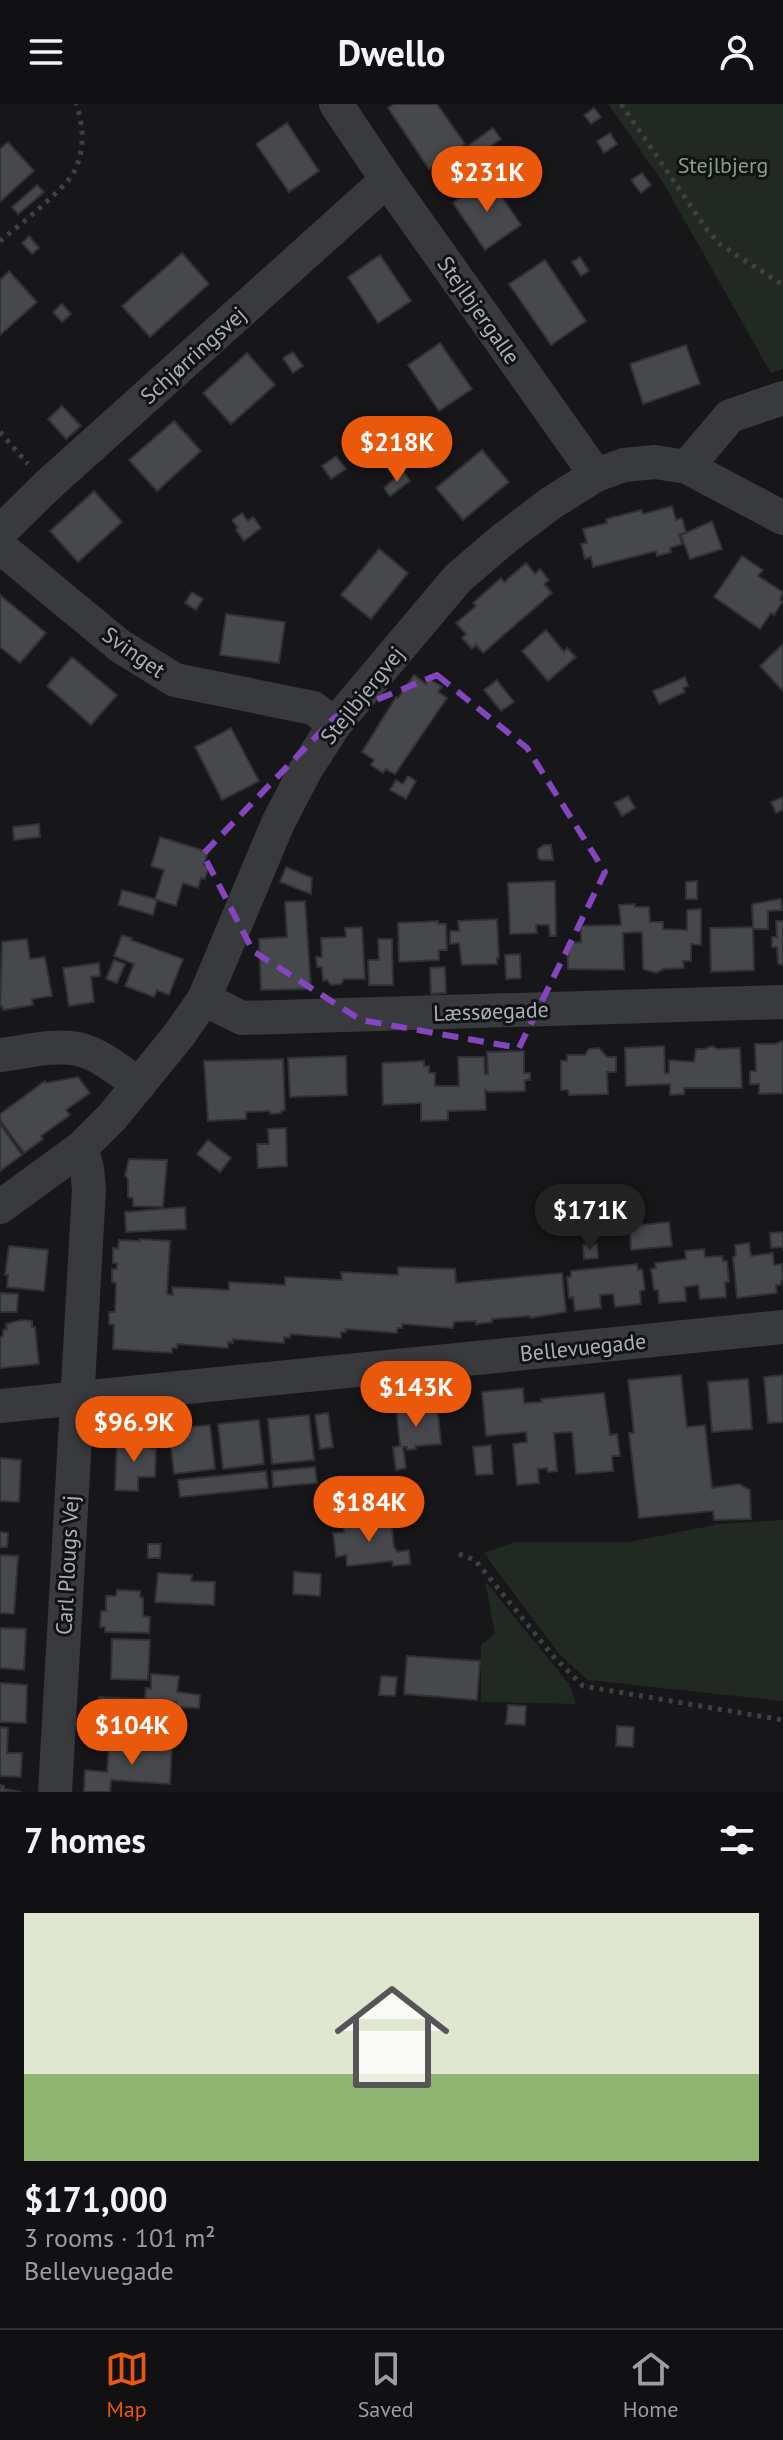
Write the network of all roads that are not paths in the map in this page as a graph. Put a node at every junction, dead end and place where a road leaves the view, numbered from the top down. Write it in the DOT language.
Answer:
graph roads {
  1 [pos="336,104"];
  2 [pos="387,180"];
  3 [pos="783,398"];
  4 [pos="687,467"];
  5 [pos="596,475"];
  6 [pos="783,518"];
  7 [pos="0,532"];
  8 [pos="0,547"];
  9 [pos="335,724"];
  10 [pos="204,999"];
  11 [pos="783,1002"];
  12 [pos="0,1055"];
  13 [pos="139,1085"];
  14 [pos="81,1148"];
  15 [pos="0,1207"];
  16 [pos="783,1327"];
  17 [pos="77,1398"];
  18 [pos="0,1406"];
  19 [pos="55,1792"];
  1 -- 2 [label="street, Stejlbjergalle"];
  2 -- 5 [label="street, Stejlbjergalle"];
  2 -- 7 [label="street, Schjørringsvej"];
  3 -- 4 [label="street"];
  4 -- 5 [label="street, Stejlbjergvej"];
  4 -- 6 [label="street"];
  5 -- 9 [label="street, Stejlbjergvej"];
  8 -- 9 [label="street, Svinget"];
  9 -- 10 [label="street, Stejlbjergvej"];
  10 -- 11 [label="street, Læssøegade"];
  10 -- 13 [label="street, Stejlbjergvej"];
  12 -- 13 [label="street"];
  13 -- 14 [label="street, Stejlbjergvej"];
  14 -- 15 [label="street, Stejlbjergvej"];
  14 -- 17 [label="street, Carl Plougs Vej"];
  16 -- 17 [label="street, Bellevuegade"];
  17 -- 18 [label="street, Bellevuegade"];
  17 -- 19 [label="street, Carl Plougs Vej"];
}
